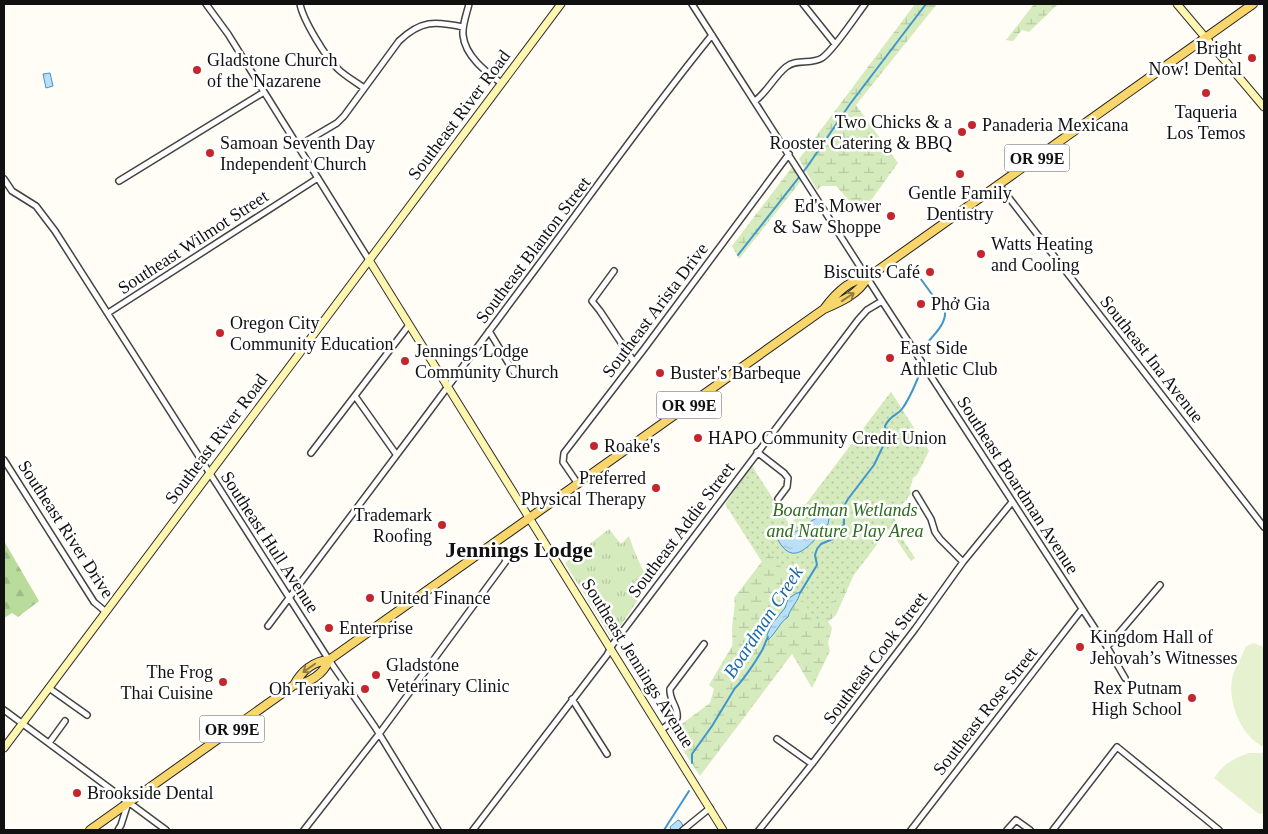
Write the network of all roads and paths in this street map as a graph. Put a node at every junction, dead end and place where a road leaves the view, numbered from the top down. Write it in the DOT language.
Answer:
graph roads {
  1 [pos="206,4"];
  2 [pos="300,4"];
  3 [pos="469,4"];
  4 [pos="561,4"];
  5 [pos="692,4"];
  6 [pos="803,4"];
  7 [pos="865,4"];
  8 [pos="1177,4"];
  9 [pos="1254,4"];
  10 [pos="463,27"];
  11 [pos="712,35"];
  12 [pos="1206,38"];
  13 [pos="835,44"];
  14 [pos="502,83"];
  15 [pos="364,88"];
  16 [pos="264,92"];
  17 [pos="755,102"];
  18 [pos="1264,107"];
  19 [pos="298,146"];
  20 [pos="789,154"];
  21 [pos="318,178"];
  22 [pos="4,179"];
  23 [pos="119,181"];
  24 [pos="999,185"];
  25 [pos="369,260"];
  26 [pos="614,271"];
  27 [pos="868,278"];
  28 [pos="882,302"];
  29 [pos="108,313"];
  30 [pos="409,326"];
  31 [pos="489,331"];
  32 [pos="634,362"];
  33 [pos="515,374"];
  34 [pos="448,387"];
  35 [pos="355,396"];
  36 [pos="757,452"];
  37 [pos="310,453"];
  38 [pos="396,454"];
  39 [pos="4,460"];
  40 [pos="210,473"];
  41 [pos="578,484"];
  42 [pos="916,494"];
  43 [pos="778,498"];
  44 [pos="1012,502"];
  45 [pos="530,518"];
  46 [pos="1264,527"];
  47 [pos="503,554"];
  48 [pos="963,562"];
  49 [pos="1160,585"];
  50 [pos="289,597"];
  51 [pos="1082,609"];
  52 [pos="106,612"];
  53 [pos="268,626"];
  54 [pos="704,644"];
  55 [pos="1108,648"];
  56 [pos="610,649"];
  57 [pos="329,660"];
  58 [pos="1125,678"];
  59 [pos="49,688"];
  60 [pos="572,699"];
  61 [pos="4,710"];
  62 [pos="87,715"];
  63 [pos="65,721"];
  64 [pos="22,724"];
  65 [pos="661,730"];
  66 [pos="379,734"];
  67 [pos="777,739"];
  68 [pos="49,744"];
  69 [pos="4,748"];
  70 [pos="607,754"];
  71 [pos="812,764"];
  72 [pos="128,803"];
  73 [pos="710,808"];
  74 [pos="90,830"];
  75 [pos="118,830"];
  76 [pos="166,830"];
  77 [pos="304,830"];
  78 [pos="438,830"];
  79 [pos="473,830"];
  80 [pos="683,830"];
  81 [pos="724,830"];
  82 [pos="759,830"];
  83 [pos="911,830"];
  84 [pos="1007,830"];
  85 [pos="1030,830"];
  86 [pos="1052,830"];
  87 [pos="1220,830"];
  1 -- 16 [label="street, Southeast Jennings Avenue"];
  2 -- 15 [label="street"];
  3 -- 10 [label="street"];
  4 -- 14 [label="street, Southeast River Road"];
  5 -- 11 [label="street, Southeast Boardman Avenue"];
  6 -- 13 [label="street"];
  7 -- 13 [label="street"];
  8 -- 12 [label="street"];
  9 -- 12 [label="main road, OR 99E"];
  10 -- 14 [label="street"];
  10 -- 15 [label="street"];
  11 -- 17 [label="street, Southeast Boardman Avenue"];
  11 -- 31 [label="street, Southeast Blanton Street"];
  12 -- 18 [label="street"];
  12 -- 24 [label="main road, OR 99E"];
  13 -- 17 [label="street"];
  14 -- 25 [label="street, Southeast River Road"];
  15 -- 19 [label="street"];
  16 -- 19 [label="street, Southeast Jennings Avenue"];
  16 -- 23 [label="street"];
  17 -- 20 [label="street, Southeast Boardman Avenue"];
  19 -- 21 [label="street, Southeast Jennings Avenue"];
  20 -- 27 [label="street, Southeast Boardman Avenue"];
  20 -- 32 [label="street, Southeast Arista Drive"];
  21 -- 25 [label="street, Southeast Jennings Avenue"];
  21 -- 29 [label="street, Southeast Wilmot Street"];
  22 -- 29 [label="street, Southeast Hull Avenue"];
  24 -- 27 [label="main road, OR 99E"];
  24 -- 46 [label="street, Southeast Ina Avenue"];
  25 -- 30 [label="street, Southeast Jennings Avenue"];
  25 -- 40 [label="street, Southeast River Road"];
  26 -- 32 [label="street"];
  27 -- 28 [label="street, Southeast Boardman Avenue"];
  27 -- 41 [label="main road, OR 99E"];
  28 -- 36 [label="street, Southeast Addie Street"];
  28 -- 44 [label="street, Southeast Boardman Avenue"];
  29 -- 40 [label="street, Southeast Hull Avenue"];
  30 -- 34 [label="street, Southeast Jennings Avenue"];
  30 -- 35 [label="street"];
  31 -- 33 [label="street"];
  31 -- 34 [label="street, Southeast Blanton Street"];
  32 -- 41 [label="street, Southeast Arista Drive"];
  34 -- 38 [label="street, Southeast Blanton Street"];
  34 -- 45 [label="street, Southeast Jennings Avenue"];
  35 -- 37 [label="street"];
  35 -- 38 [label="street"];
  36 -- 43 [label="street"];
  36 -- 56 [label="street, Southeast Addie Street"];
  38 -- 50 [label="street, Southeast Blanton Street"];
  39 -- 52 [label="street, Southeast River Drive"];
  40 -- 50 [label="street, Southeast Hull Avenue"];
  40 -- 52 [label="street, Southeast River Road"];
  41 -- 45 [label="main road, OR 99E"];
  42 -- 48 [label="street"];
  44 -- 48 [label="street, Southeast Cook Street"];
  44 -- 51 [label="street, Southeast Boardman Avenue"];
  45 -- 56 [label="street, Southeast Jennings Avenue"];
  45 -- 57 [label="main road, OR 99E"];
  47 -- 66 [label="street"];
  48 -- 71 [label="street, Southeast Cook Street"];
  49 -- 55 [label="street"];
  50 -- 53 [label="street, Southeast Blanton Street"];
  50 -- 57 [label="street, Southeast Hull Avenue"];
  51 -- 55 [label="street, Southeast Boardman Avenue"];
  51 -- 83 [label="street, Southeast Rose Street"];
  52 -- 59 [label="street, Southeast River Road"];
  54 -- 65 [label="street"];
  55 -- 58 [label="street, Southeast Boardman Avenue"];
  56 -- 60 [label="street, Southeast Addie Street"];
  56 -- 65 [label="street, Southeast Jennings Avenue"];
  57 -- 66 [label="street, Southeast Hull Avenue"];
  57 -- 72 [label="main road, OR 99E"];
  59 -- 62 [label="street"];
  59 -- 64 [label="street, Southeast River Road"];
  60 -- 70 [label="street"];
  60 -- 79 [label="street, Southeast Addie Street"];
  61 -- 64 [label="street"];
  63 -- 68 [label="street"];
  64 -- 68 [label="street"];
  64 -- 69 [label="street, Southeast River Road"];
  65 -- 73 [label="street, Southeast Jennings Avenue"];
  66 -- 77 [label="street"];
  66 -- 78 [label="street, Southeast Hull Avenue"];
  67 -- 71 [label="street"];
  68 -- 72 [label="street"];
  71 -- 82 [label="street, Southeast Cook Street"];
  72 -- 74 [label="main road, OR 99E"];
  72 -- 75 [label="street"];
  72 -- 76 [label="street"];
  73 -- 80 [label="street"];
  73 -- 81 [label="street, Southeast Jennings Avenue"];
  84 -- 85 [label="street"];
  86 -- 87 [label="street"];
}
